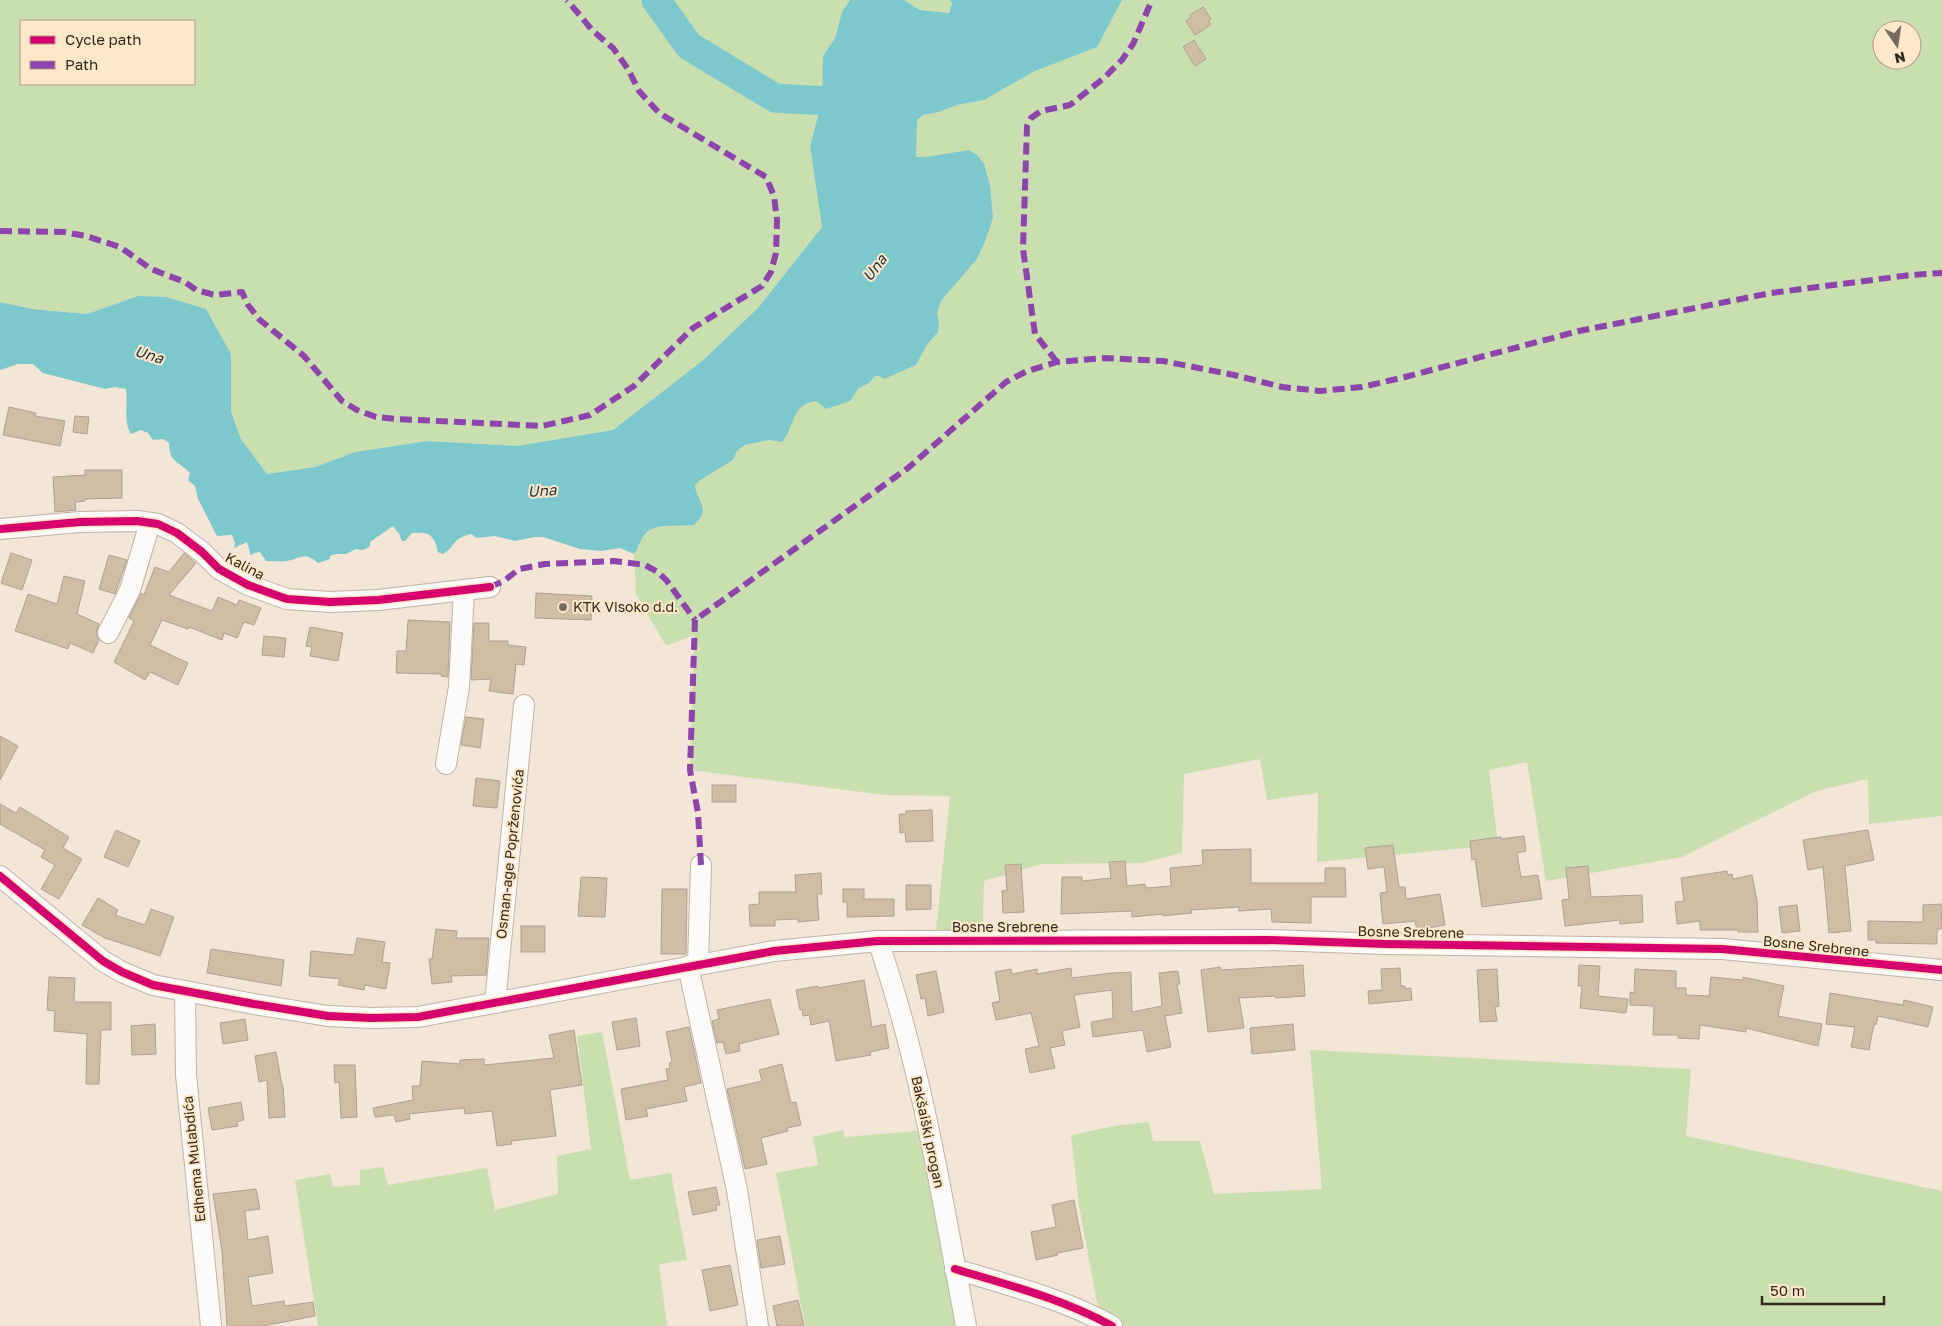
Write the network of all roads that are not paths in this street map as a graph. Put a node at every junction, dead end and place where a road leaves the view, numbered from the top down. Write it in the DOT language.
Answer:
graph roads {
  1 [pos="150,523"];
  2 [pos="0,529"];
  3 [pos="490,587"];
  4 [pos="464,590"];
  5 [pos="108,633"];
  6 [pos="524,705"];
  7 [pos="446,764"];
  8 [pos="701,866"];
  9 [pos="0,876"];
  10 [pos="878,941"];
  11 [pos="693,965"];
  12 [pos="1942,970"];
  13 [pos="185,991"];
  14 [pos="495,1003"];
  15 [pos="955,1269"];
  16 [pos="211,1326"];
  17 [pos="758,1326"];
  18 [pos="966,1326"];
  19 [pos="1112,1326"];
  1 -- 2 [label="street, Kalina"];
  1 -- 4 [label="street, Kalina"];
  1 -- 5 [label="street"];
  3 -- 4 [label="street, Kalina"];
  4 -- 7 [label="street"];
  6 -- 14 [label="street, Osman-age Poprženovića"];
  8 -- 11 [label="street"];
  9 -- 13 [label="street, Bosne Srebrene"];
  10 -- 11 [label="street, Bosne Srebrene"];
  10 -- 12 [label="street, Bosne Srebrene"];
  10 -- 15 [label="street, Bakšaiški progan"];
  11 -- 14 [label="street, Bosne Srebrene"];
  11 -- 17 [label="street"];
  13 -- 14 [label="street, Bosne Srebrene"];
  13 -- 16 [label="street, Edhema Mulabdića"];
  15 -- 18 [label="street, Bakšaiški progan"];
  15 -- 19 [label="street"];
}
